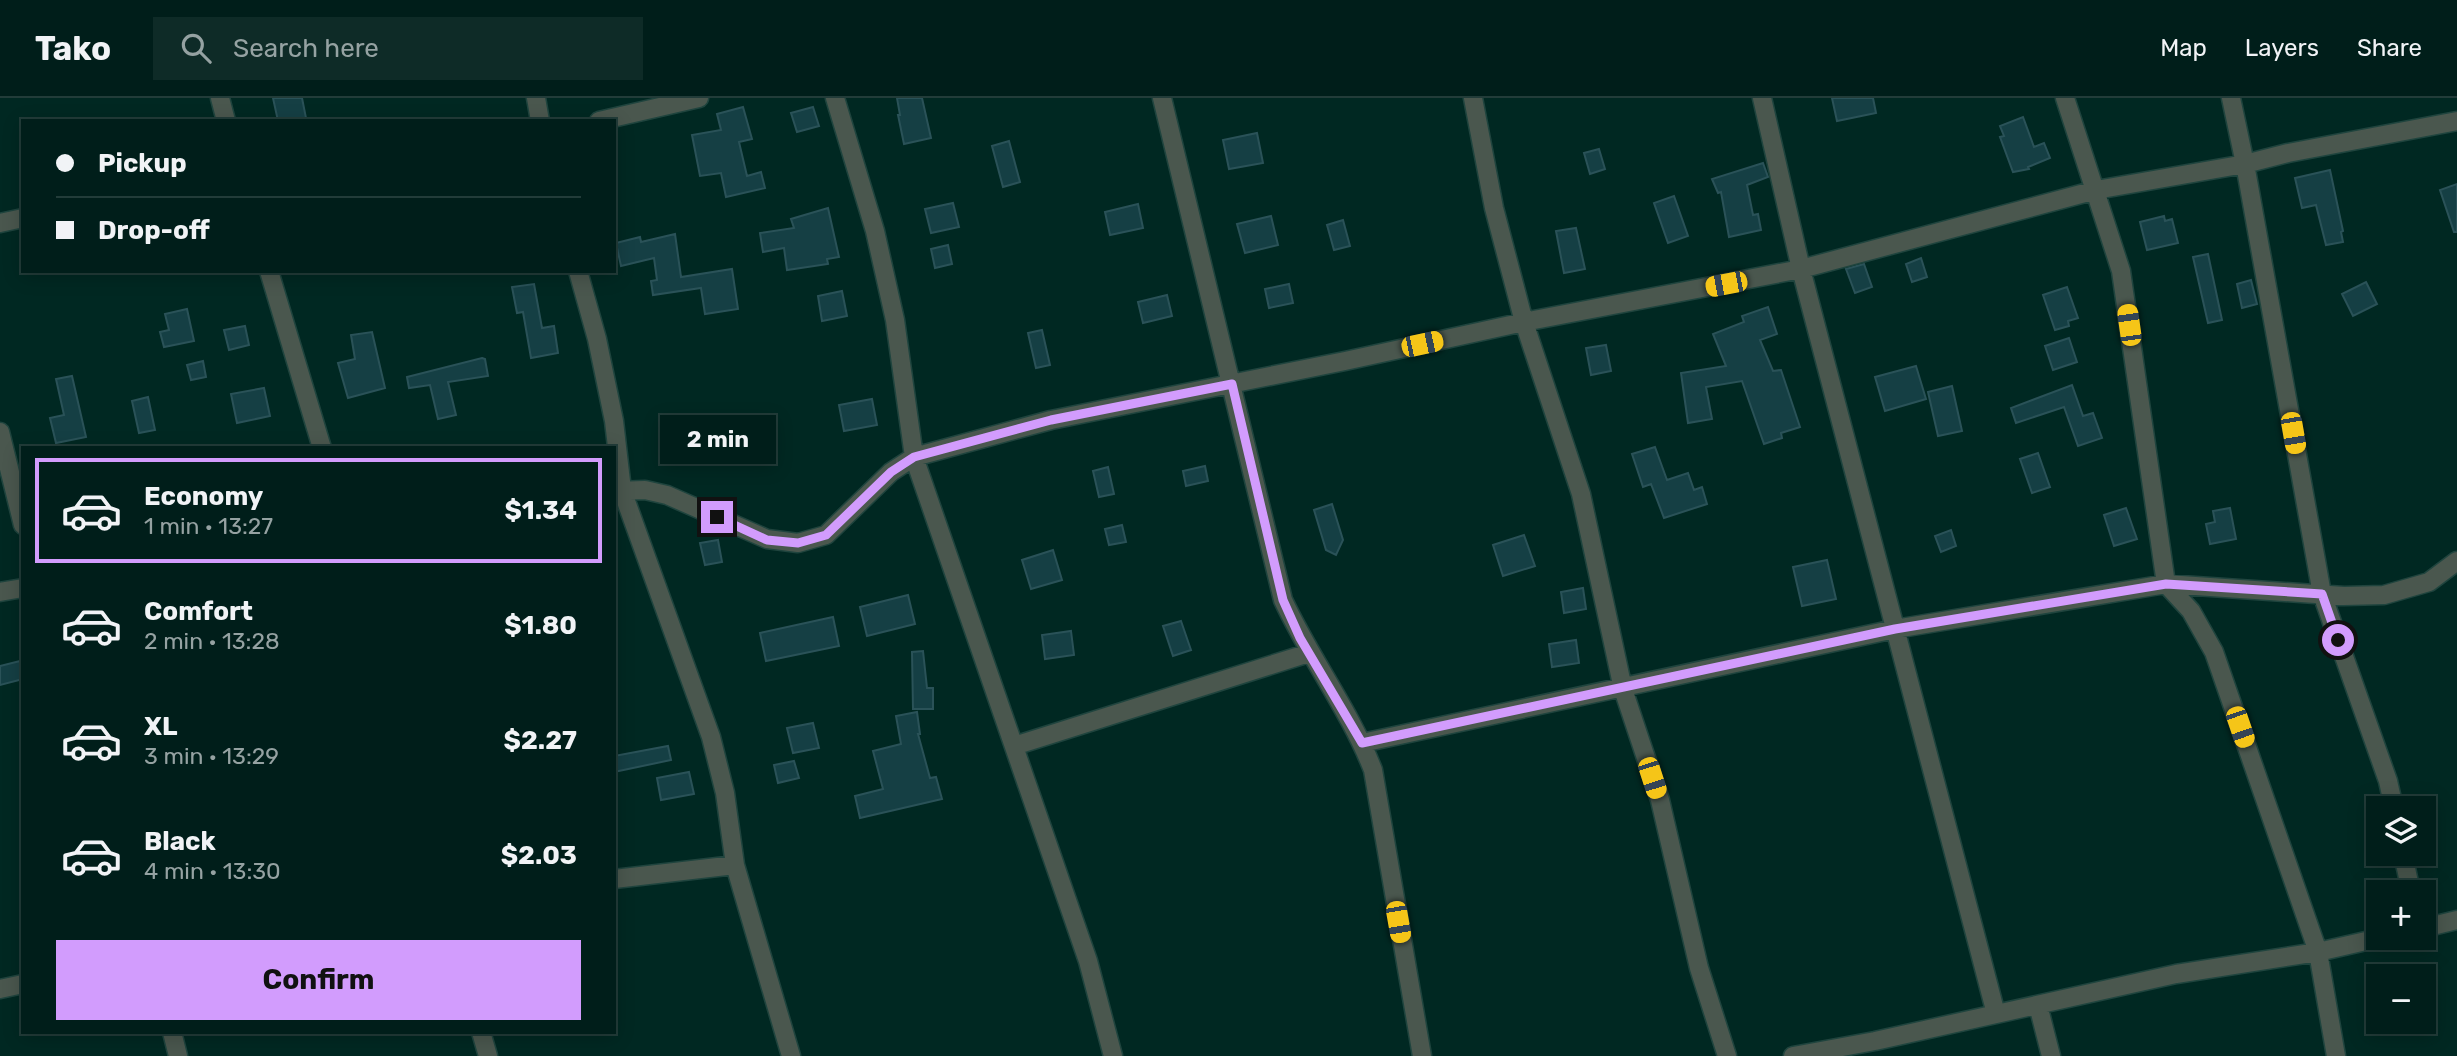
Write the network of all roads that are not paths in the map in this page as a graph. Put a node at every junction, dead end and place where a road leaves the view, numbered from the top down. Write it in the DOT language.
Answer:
graph roads {
  1 [pos="220,98"];
  2 [pos="536,98"];
  3 [pos="699,98"];
  4 [pos="835,98"];
  5 [pos="1163,98"];
  6 [pos="1472,98"];
  7 [pos="1762,98"];
  8 [pos="2065,98"];
  9 [pos="2231,98"];
  10 [pos="225,119"];
  11 [pos="540,119"];
  12 [pos="608,119"];
  13 [pos="2457,121"];
  14 [pos="2245,164"];
  15 [pos="2096,190"];
  16 [pos="21,218"];
  17 [pos="0,222"];
  18 [pos="1801,269"];
  19 [pos="270,273"];
  20 [pos="579,273"];
  21 [pos="1524,322"];
  22 [pos="1232,384"];
  23 [pos="0,432"];
  24 [pos="321,446"];
  25 [pos="615,446"];
  26 [pos="616,456"];
  27 [pos="914,457"];
  28 [pos="618,490"];
  29 [pos="21,517"];
  30 [pos="2457,561"];
  31 [pos="2166,584"];
  32 [pos="21,588"];
  33 [pos="0,592"];
  34 [pos="2322,594"];
  35 [pos="1895,629"];
  36 [pos="1309,653"];
  37 [pos="1623,689"];
  38 [pos="1362,743"];
  39 [pos="1014,746"];
  40 [pos="2391,796"];
  41 [pos="735,865"];
  42 [pos="616,880"];
  43 [pos="2457,920"];
  44 [pos="2436,925"];
  45 [pos="2366,941"];
  46 [pos="2318,952"];
  47 [pos="21,985"];
  48 [pos="0,989"];
  49 [pos="2038,1005"];
  50 [pos="1996,1014"];
  51 [pos="172,1034"];
  52 [pos="482,1034"];
  53 [pos="178,1056"];
  54 [pos="488,1056"];
  55 [pos="791,1056"];
  56 [pos="1113,1056"];
  57 [pos="1422,1056"];
  58 [pos="1727,1056"];
  59 [pos="1793,1056"];
  60 [pos="2051,1056"];
  61 [pos="2336,1056"];
  1 -- 10 [label="street"];
  2 -- 11 [label="street"];
  3 -- 12 [label="street"];
  4 -- 27 [label="street"];
  5 -- 22 [label="street"];
  6 -- 21 [label="street"];
  7 -- 18 [label="street"];
  8 -- 15 [label="street"];
  9 -- 14 [label="street"];
  13 -- 14 [label="street"];
  14 -- 15 [label="street"];
  14 -- 34 [label="street"];
  15 -- 18 [label="street"];
  15 -- 31 [label="street"];
  16 -- 17 [label="street"];
  18 -- 21 [label="street"];
  18 -- 35 [label="street"];
  19 -- 24 [label="street"];
  20 -- 25 [label="street"];
  21 -- 22 [label="street"];
  21 -- 37 [label="street"];
  22 -- 27 [label="street"];
  22 -- 36 [label="street"];
  23 -- 29 [label="street"];
  26 -- 28 [label="street"];
  27 -- 28 [label="street"];
  27 -- 39 [label="street"];
  28 -- 41 [label="street"];
  30 -- 34 [label="street"];
  31 -- 34 [label="street"];
  31 -- 35 [label="street"];
  31 -- 46 [label="street"];
  32 -- 33 [label="street"];
  34 -- 40 [label="street"];
  35 -- 37 [label="street"];
  35 -- 50 [label="street"];
  36 -- 38 [label="street"];
  36 -- 39 [label="street"];
  37 -- 38 [label="street"];
  37 -- 58 [label="street"];
  38 -- 57 [label="street"];
  39 -- 56 [label="street"];
  41 -- 42 [label="street"];
  41 -- 55 [label="street"];
  43 -- 44 [label="street"];
  45 -- 46 [label="street"];
  46 -- 49 [label="street"];
  46 -- 61 [label="street"];
  47 -- 48 [label="street"];
  49 -- 50 [label="street"];
  49 -- 60 [label="street"];
  50 -- 59 [label="street"];
  51 -- 53 [label="street"];
  52 -- 54 [label="street"];
}
